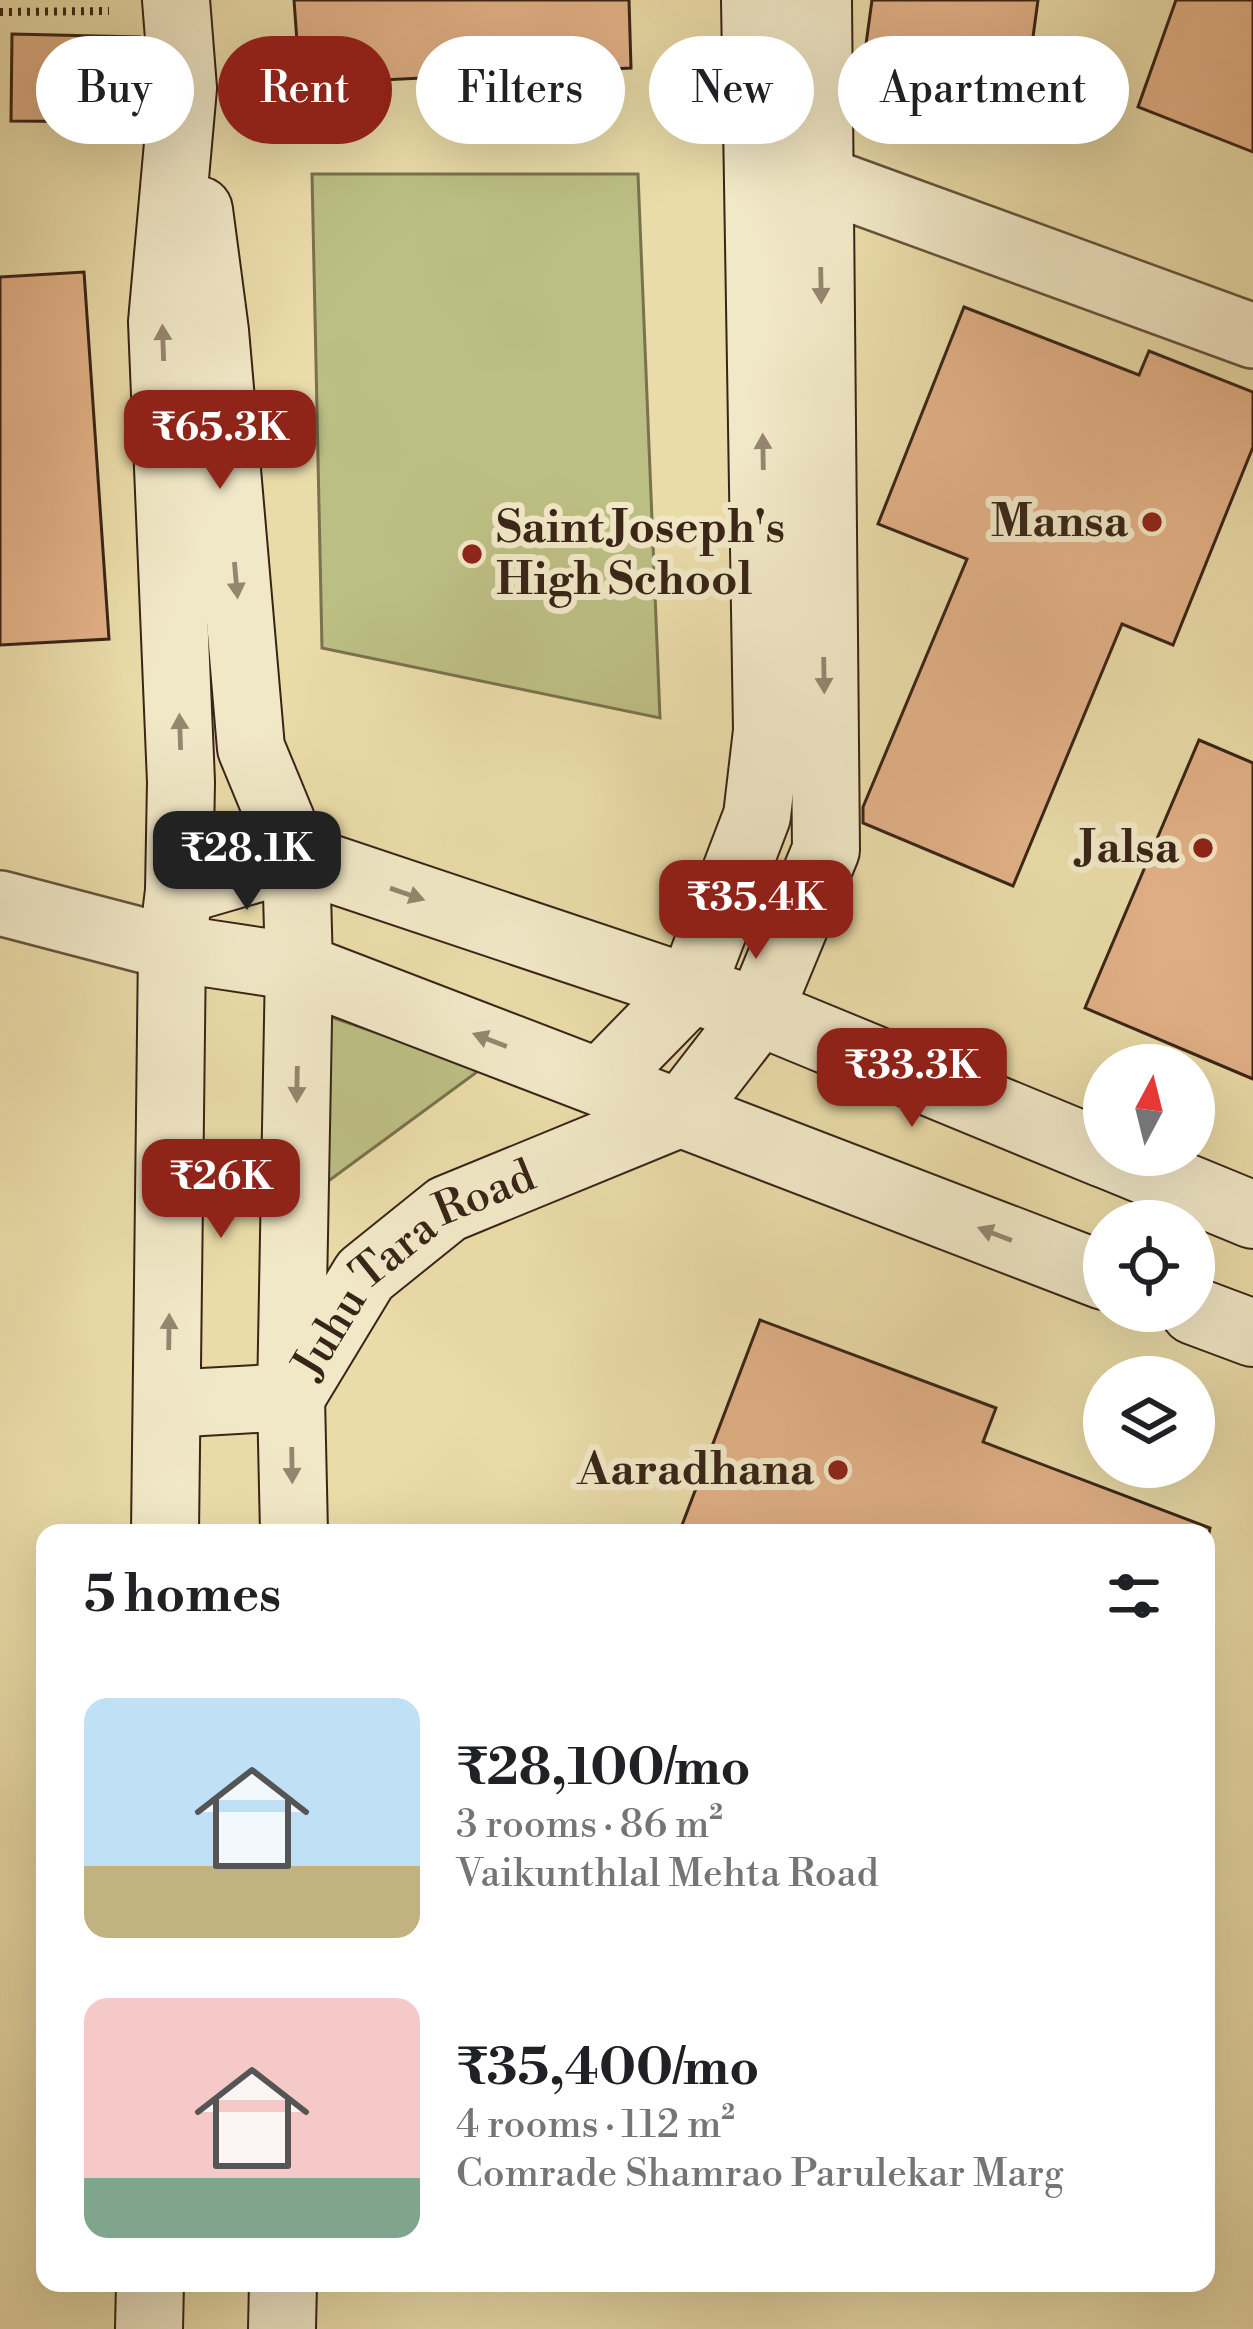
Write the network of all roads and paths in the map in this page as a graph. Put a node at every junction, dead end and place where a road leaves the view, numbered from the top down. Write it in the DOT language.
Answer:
graph roads {
  1 [pos="755,0"];
  2 [pos="818,0"];
  3 [pos="176,5"];
  4 [pos="0,12"];
  5 [pos="179,36"];
  6 [pos="178,144"];
  7 [pos="190,144"];
  8 [pos="758,155"];
  9 [pos="820,178"];
  10 [pos="1253,336"];
  11 [pos="296,856"];
  12 [pos="6,904"];
  13 [pos="175,920"];
  14 [pos="299,967"];
  15 [pos="691,988"];
  16 [pos="759,1012"];
  17 [pos="600,1082"];
  18 [pos="681,1113"];
  19 [pos="1083,1145"];
  20 [pos="1158,1176"];
  21 [pos="1253,1215"];
  22 [pos="1083,1268"];
  23 [pos="1215,1319"];
  24 [pos="1253,1333"];
  25 [pos="291,1397"];
  26 [pos="167,1404"];
  27 [pos="165,1524"];
  28 [pos="294,1524"];
  29 [pos="150,2292"];
  30 [pos="283,2292"];
  31 [pos="149,2329"];
  32 [pos="282,2329"];
  1 -- 8 [label="main road"];
  2 -- 9 [label="main road"];
  3 -- 4 [label="path"];
  3 -- 5 [label="main road"];
  13 -- 6 [label="main road, one-way"];
  7 -- 11 [label="main road, one-way"];
  8 -- 9 [label="street"];
  15 -- 8 [label="main road, one-way"];
  9 -- 10 [label="street"];
  9 -- 16 [label="main road, one-way"];
  11 -- 13 [label="main road"];
  11 -- 14 [label="main road"];
  11 -- 15 [label="main road, one-way"];
  12 -- 13 [label="street"];
  13 -- 14 [label="main road"];
  26 -- 13 [label="main road, one-way"];
  17 -- 14 [label="main road, one-way"];
  14 -- 25 [label="main road, one-way"];
  15 -- 16 [label="main road"];
  15 -- 17 [label="main road"];
  16 -- 18 [label="main road"];
  16 -- 19 [label="main road"];
  17 -- 18 [label="main road"];
  22 -- 18 [label="main road, one-way"];
  18 -- 25 [label="main road, Juhu Tara Road"];
  20 -- 21 [label="main road"];
  23 -- 24 [label="main road"];
  25 -- 26 [label="main road"];
  25 -- 28 [label="main road, Juhu Tara Road, one-way"];
  26 -- 27 [label="main road"];
  29 -- 31 [label="main road"];
  30 -- 32 [label="main road"];
}
